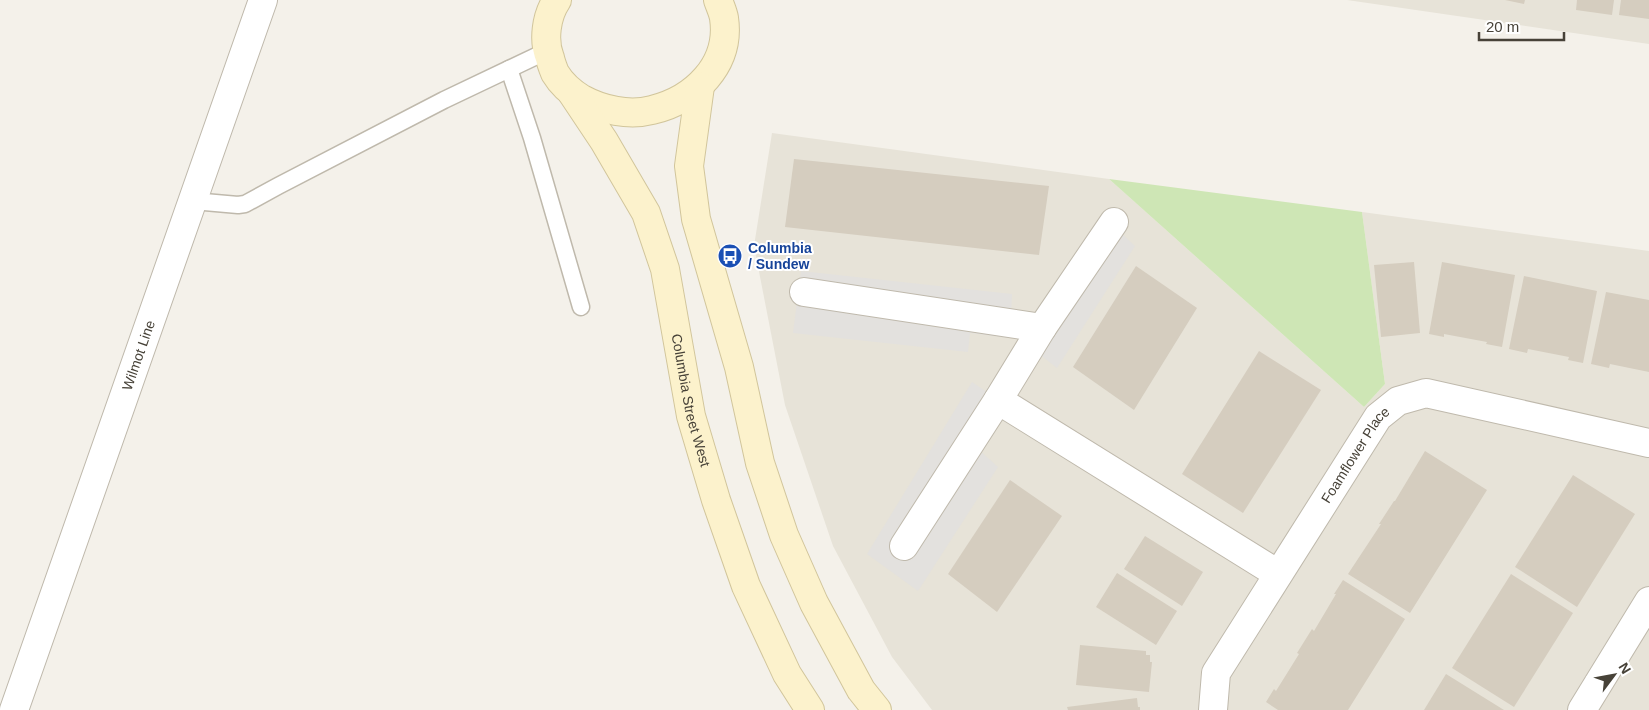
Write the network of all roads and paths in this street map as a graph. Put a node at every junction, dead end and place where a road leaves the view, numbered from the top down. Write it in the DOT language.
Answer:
graph roads {
  1 [pos="263,0"];
  2 [pos="557,0"];
  3 [pos="718,0"];
  4 [pos="547,51"];
  5 [pos="509,69"];
  6 [pos="700,86"];
  7 [pos="572,93"];
  8 [pos="192,201"];
  9 [pos="1114,222"];
  10 [pos="804,292"];
  11 [pos="580,307"];
  12 [pos="1042,328"];
  13 [pos="998,400"];
  14 [pos="1649,443"];
  15 [pos="904,546"];
  16 [pos="1278,574"];
  17 [pos="1649,601"];
  18 [pos="14,710"];
  19 [pos="810,710"];
  20 [pos="877,710"];
  21 [pos="1213,710"];
  22 [pos="1582,710"];
  1 -- 8 [label="street, Wilmot Line"];
  2 -- 4 [label="main road"];
  3 -- 6 [label="main road"];
  4 -- 5 [label="lane"];
  4 -- 7 [label="main road"];
  5 -- 8 [label="lane"];
  5 -- 11 [label="lane"];
  6 -- 7 [label="main road"];
  6 -- 20 [label="main road"];
  7 -- 19 [label="main road, Columbia Street West"];
  8 -- 18 [label="street, Wilmot Line"];
  9 -- 12 [label="street"];
  10 -- 12 [label="street"];
  12 -- 13 [label="street"];
  13 -- 15 [label="street"];
  13 -- 16 [label="street"];
  14 -- 16 [label="street, Foamflower Place"];
  16 -- 21 [label="street, Foamflower Place"];
  17 -- 22 [label="street"];
}
